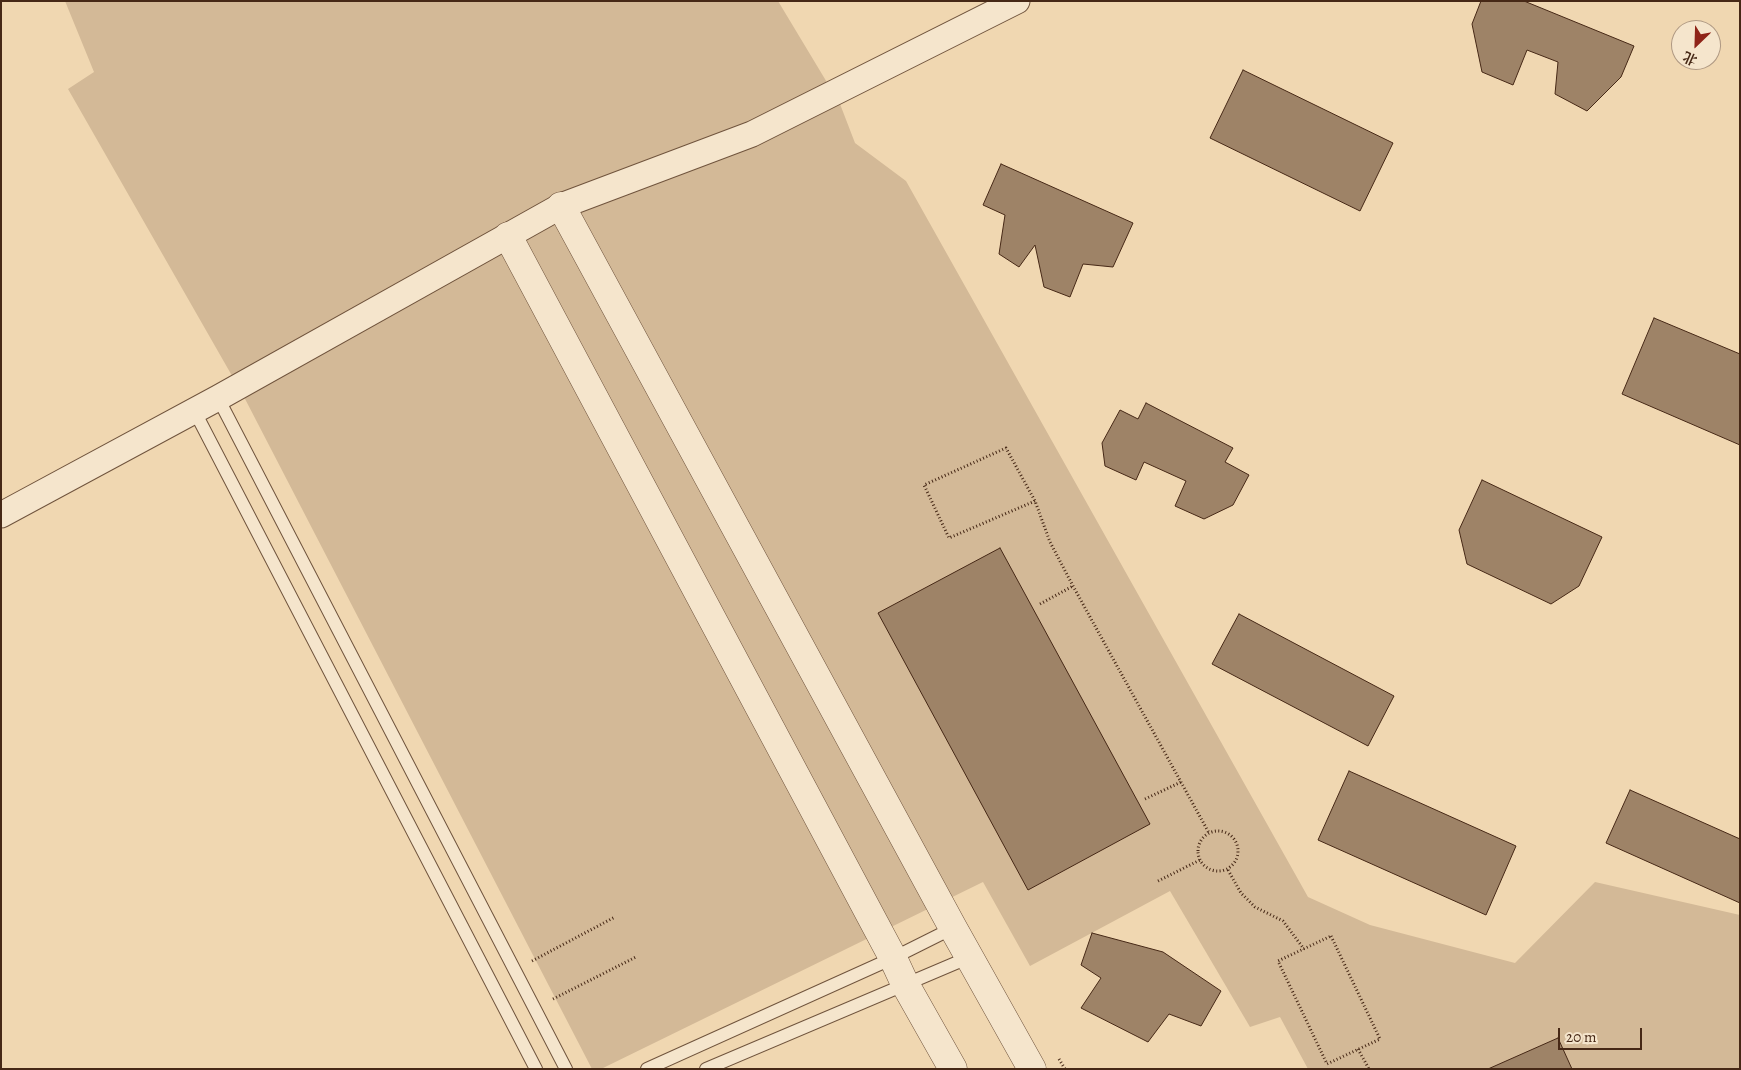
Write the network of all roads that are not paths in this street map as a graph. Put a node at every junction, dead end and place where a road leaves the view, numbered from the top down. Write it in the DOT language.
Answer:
graph roads {
  1 [pos="1018,1"];
  2 [pos="561,206"];
  3 [pos="508,236"];
  4 [pos="218,398"];
  5 [pos="194,410"];
  6 [pos="1,515"];
  7 [pos="952,928"];
  8 [pos="970,957"];
  9 [pos="893,958"];
  10 [pos="905,984"];
  11 [pos="536,1069"];
  12 [pos="566,1069"];
  13 [pos="647,1069"];
  14 [pos="706,1069"];
  15 [pos="952,1069"];
  16 [pos="1032,1069"];
  1 -- 2 [label="street"];
  2 -- 3 [label="street"];
  2 -- 7 [label="street"];
  3 -- 4 [label="street"];
  3 -- 9 [label="street"];
  4 -- 5 [label="street"];
  4 -- 12 [label="lane"];
  5 -- 6 [label="street"];
  5 -- 11 [label="lane"];
  7 -- 8 [label="street"];
  7 -- 9 [label="lane"];
  8 -- 10 [label="lane"];
  8 -- 16 [label="street"];
  9 -- 10 [label="street"];
  9 -- 13 [label="lane"];
  10 -- 14 [label="lane"];
  10 -- 15 [label="street"];
}
